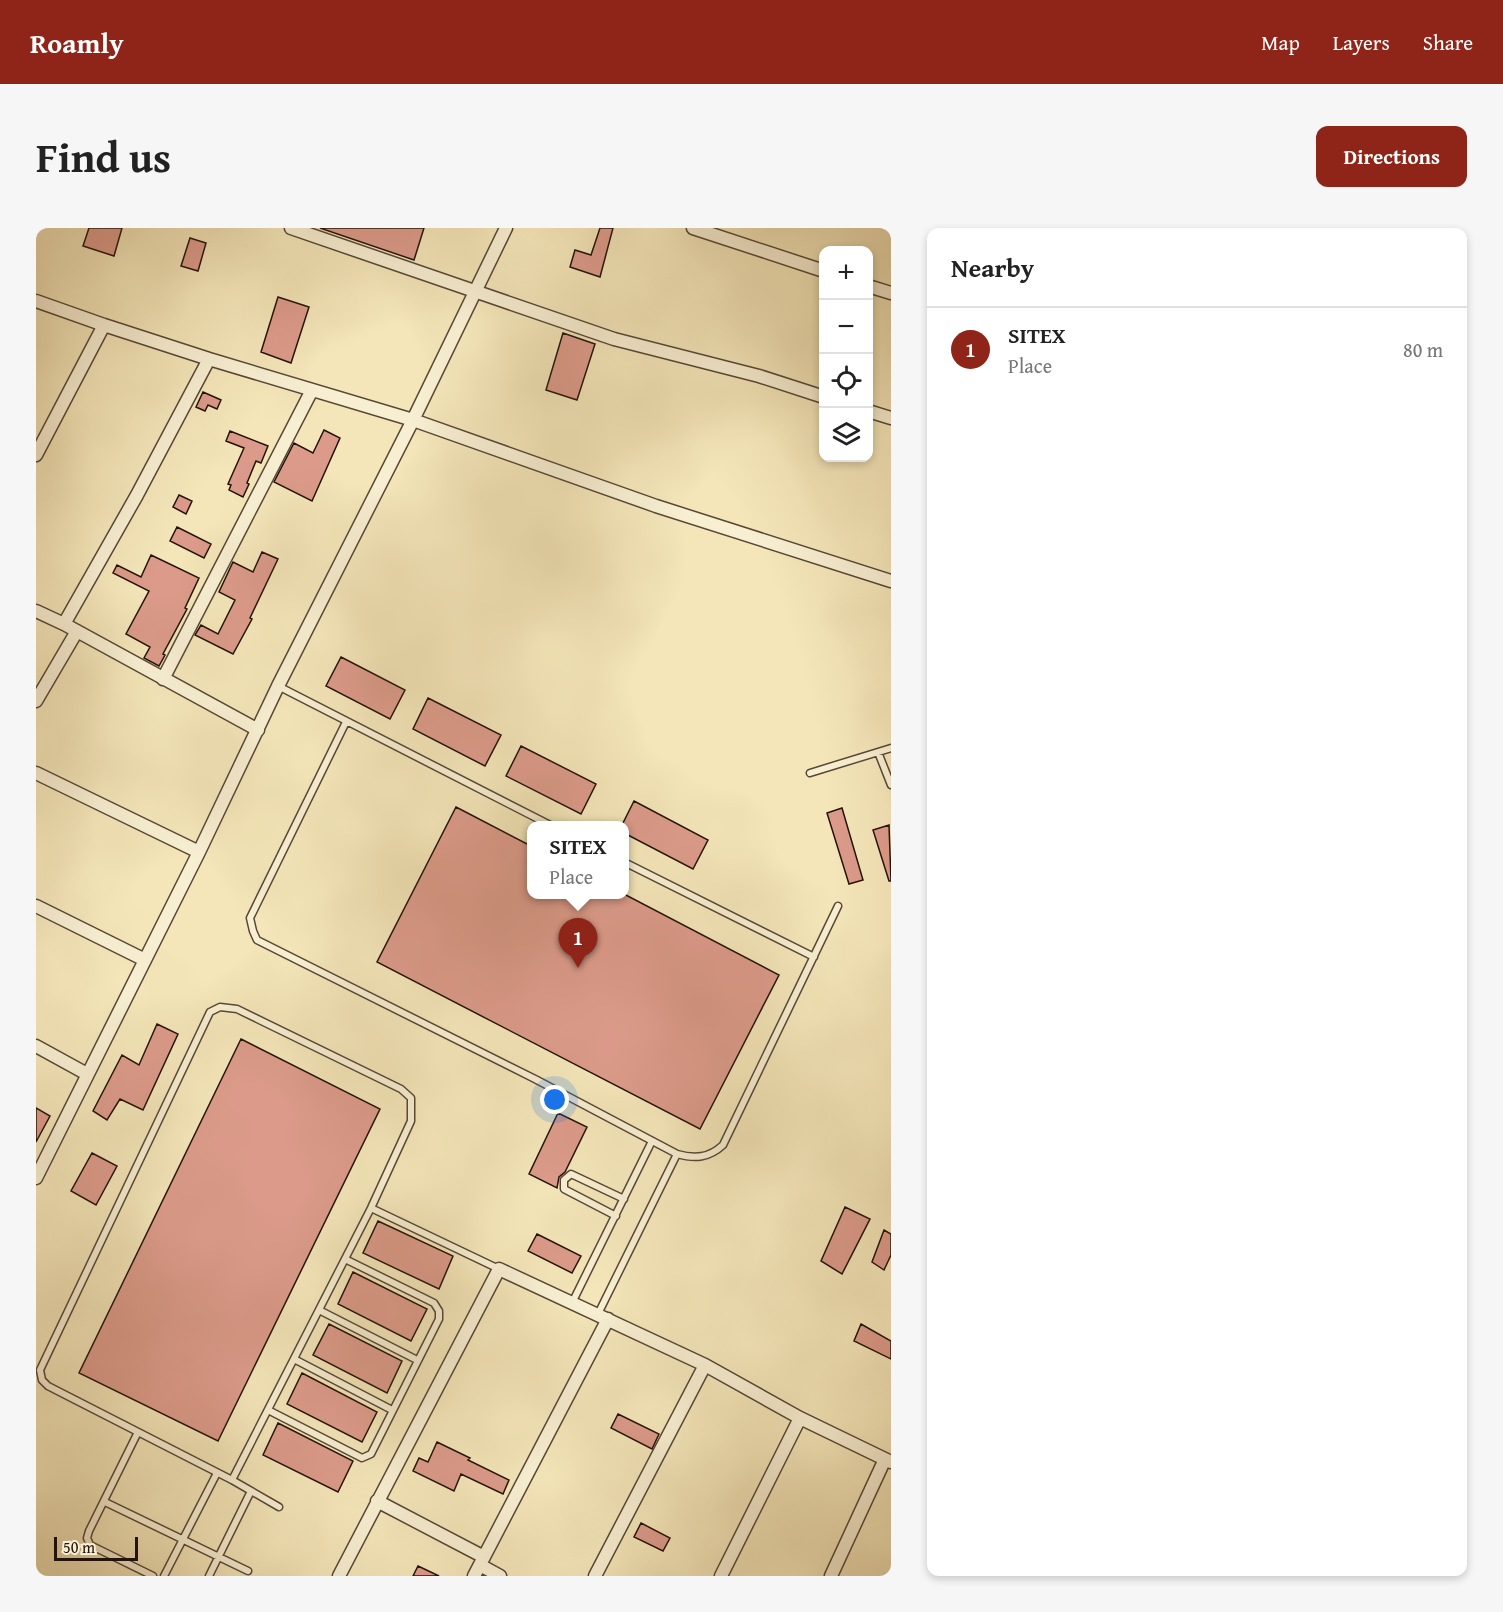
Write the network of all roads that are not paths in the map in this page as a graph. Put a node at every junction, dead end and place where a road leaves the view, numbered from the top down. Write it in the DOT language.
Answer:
graph roads {
  1 [pos="291,228"];
  2 [pos="506,228"];
  3 [pos="693,228"];
  4 [pos="819,269"];
  5 [pos="873,288"];
  6 [pos="476,291"];
  7 [pos="891,293"];
  8 [pos="36,301"];
  9 [pos="104,326"];
  10 [pos="209,359"];
  11 [pos="312,390"];
  12 [pos="819,395"];
  13 [pos="873,413"];
  14 [pos="891,418"];
  15 [pos="413,420"];
  16 [pos="36,455"];
  17 [pos="891,581"];
  18 [pos="36,611"];
  19 [pos="64,624"];
  20 [pos="77,631"];
  21 [pos="163,679"];
  22 [pos="278,686"];
  23 [pos="36,701"];
  24 [pos="346,722"];
  25 [pos="258,730"];
  26 [pos="891,748"];
  27 [pos="878,752"];
  28 [pos="36,773"];
  29 [pos="810,773"];
  30 [pos="891,785"];
  31 [pos="544,821"];
  32 [pos="200,852"];
  33 [pos="629,864"];
  34 [pos="36,906"];
  35 [pos="838,906"];
  36 [pos="814,957"];
  37 [pos="145,960"];
  38 [pos="36,1046"];
  39 [pos="87,1074"];
  40 [pos="652,1141"];
  41 [pos="677,1154"];
  42 [pos="36,1178"];
  43 [pos="624,1198"];
  44 [pos="371,1208"];
  45 [pos="616,1216"];
  46 [pos="345,1259"];
  47 [pos="499,1269"];
  48 [pos="572,1303"];
  49 [pos="319,1310"];
  50 [pos="603,1316"];
  51 [pos="294,1359"];
  52 [pos="417,1360"];
  53 [pos="705,1365"];
  54 [pos="268,1410"];
  55 [pos="392,1410"];
  56 [pos="800,1418"];
  57 [pos="138,1432"];
  58 [pos="888,1460"];
  59 [pos="217,1473"];
  60 [pos="232,1480"];
  61 [pos="251,1491"];
  62 [pos="377,1501"];
  63 [pos="105,1502"];
  64 [pos="279,1507"];
  65 [pos="182,1538"];
  66 [pos="219,1556"];
  67 [pos="480,1566"];
  68 [pos="248,1571"];
  69 [pos="153,1576"];
  70 [pos="164,1576"];
  71 [pos="209,1576"];
  72 [pos="339,1576"];
  73 [pos="500,1576"];
  74 [pos="595,1576"];
  75 [pos="722,1576"];
  76 [pos="831,1576"];
  1 -- 6 [label="street"];
  2 -- 6 [label="street"];
  3 -- 4 [label="street"];
  5 -- 7 [label="street"];
  6 -- 12 [label="street"];
  6 -- 15 [label="street"];
  8 -- 9 [label="street"];
  9 -- 10 [label="street"];
  9 -- 16 [label="street"];
  10 -- 11 [label="street"];
  10 -- 19 [label="street"];
  11 -- 15 [label="street"];
  11 -- 21 [label="street"];
  13 -- 14 [label="street"];
  15 -- 17 [label="street"];
  15 -- 22 [label="street"];
  18 -- 19 [label="street"];
  19 -- 20 [label="street"];
  20 -- 21 [label="street"];
  20 -- 23 [label="street"];
  21 -- 25 [label="street"];
  22 -- 24 [label="lane"];
  22 -- 25 [label="street"];
  24 -- 31 [label="lane"];
  24 -- 40 [label="lane"];
  25 -- 32 [label="street"];
  26 -- 27 [label="lane"];
  27 -- 29 [label="lane"];
  27 -- 30 [label="lane"];
  28 -- 32 [label="street"];
  32 -- 37 [label="street"];
  33 -- 36 [label="lane"];
  34 -- 37 [label="street"];
  35 -- 36 [label="lane"];
  36 -- 41 [label="lane"];
  37 -- 39 [label="street"];
  38 -- 39 [label="street"];
  39 -- 42 [label="street"];
  40 -- 41 [label="lane"];
  40 -- 43 [label="lane"];
  41 -- 50 [label="lane"];
  43 -- 45 [label="lane"];
  43 -- 45 [label="lane"];
  44 -- 46 [label="lane"];
  44 -- 47 [label="lane"];
  44 -- 57 [label="lane"];
  45 -- 48 [label="lane"];
  46 -- 49 [label="lane"];
  46 -- 52 [label="lane"];
  47 -- 48 [label="street"];
  47 -- 62 [label="street"];
  48 -- 50 [label="street"];
  49 -- 51 [label="lane"];
  49 -- 52 [label="lane"];
  50 -- 53 [label="street"];
  50 -- 67 [label="street"];
  51 -- 54 [label="lane"];
  51 -- 55 [label="lane"];
  52 -- 55 [label="lane"];
  53 -- 56 [label="street"];
  53 -- 74 [label="street"];
  54 -- 55 [label="lane"];
  54 -- 60 [label="lane"];
  56 -- 58 [label="street"];
  56 -- 75 [label="street"];
  57 -- 59 [label="lane"];
  57 -- 63 [label="lane"];
  58 -- 76 [label="street"];
  59 -- 60 [label="lane"];
  59 -- 65 [label="lane"];
  60 -- 61 [label="lane"];
  61 -- 64 [label="lane"];
  61 -- 66 [label="lane"];
  62 -- 67 [label="street"];
  62 -- 72 [label="street"];
  63 -- 65 [label="lane"];
  63 -- 69 [label="lane"];
  65 -- 66 [label="lane"];
  65 -- 70 [label="lane"];
  66 -- 68 [label="lane"];
  66 -- 71 [label="lane"];
  67 -- 73 [label="street"];
}
